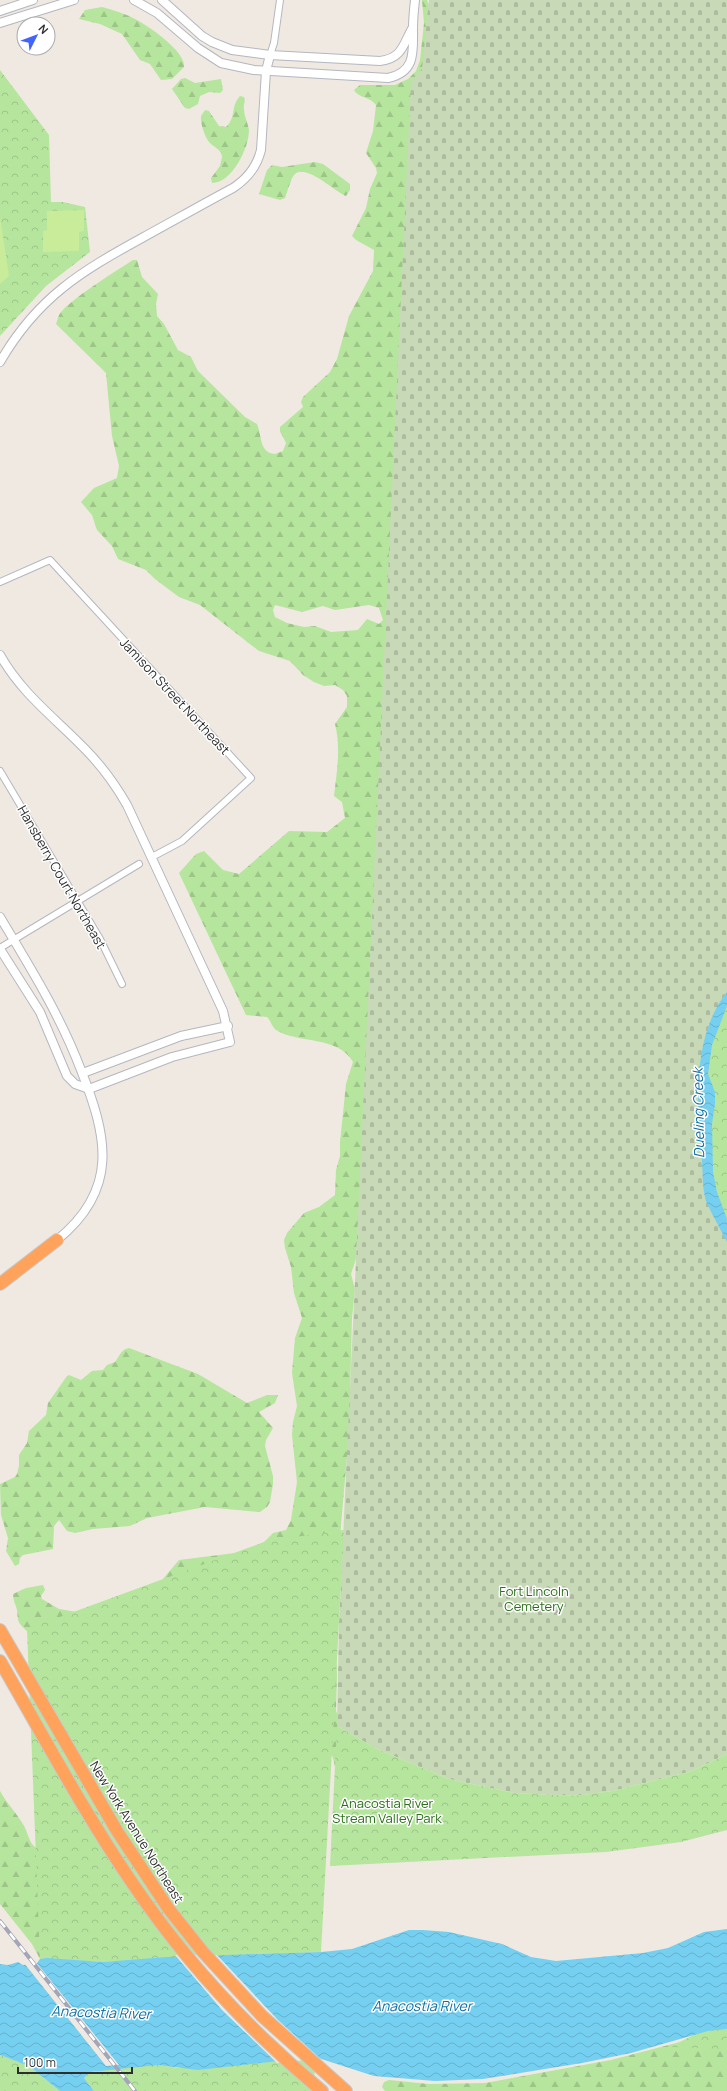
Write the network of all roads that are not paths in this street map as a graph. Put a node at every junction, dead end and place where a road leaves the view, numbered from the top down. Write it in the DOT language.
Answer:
graph roads {
  1 [pos="33,0"];
  2 [pos="74,0"];
  3 [pos="134,0"];
  4 [pos="162,0"];
  5 [pos="280,0"];
  6 [pos="415,0"];
  7 [pos="0,11"];
  8 [pos="0,23"];
  9 [pos="413,27"];
  10 [pos="270,55"];
  11 [pos="266,71"];
  12 [pos="0,362"];
  13 [pos="0,582"];
  14 [pos="0,655"];
  15 [pos="0,771"];
  16 [pos="152,857"];
  17 [pos="139,864"];
  18 [pos="78,901"];
  19 [pos="0,917"];
  20 [pos="14,940"];
  21 [pos="0,948"];
  22 [pos="122,984"];
  23 [pos="228,1026"];
  24 [pos="83,1073"];
  25 [pos="89,1089"];
  26 [pos="57,1240"];
  27 [pos="0,1284"];
  28 [pos="0,1630"];
  29 [pos="0,1661"];
  30 [pos="322,2091"];
  31 [pos="346,2091"];
  1 -- 7 [label="street"];
  2 -- 8 [label="street"];
  3 -- 11 [label="street"];
  4 -- 10 [label="street"];
  5 -- 10 [label="street"];
  6 -- 9 [label="street"];
  9 -- 10 [label="street"];
  9 -- 11 [label="street"];
  10 -- 11 [label="street"];
  11 -- 12 [label="street"];
  13 -- 16 [label="street, Jamison Street Northeast"];
  14 -- 16 [label="street"];
  15 -- 18 [label="street, Hansberry Court Northeast"];
  16 -- 23 [label="street"];
  17 -- 18 [label="street"];
  18 -- 20 [label="street"];
  18 -- 22 [label="street, Hansberry Court Northeast"];
  19 -- 20 [label="street"];
  20 -- 21 [label="street"];
  20 -- 24 [label="street"];
  21 -- 25 [label="street"];
  23 -- 24 [label="street"];
  23 -- 25 [label="street"];
  24 -- 25 [label="street"];
  25 -- 26 [label="street"];
  26 -- 27 [label="highway"];
  28 -- 31 [label="highway, New York Avenue Northeast"];
  29 -- 30 [label="highway"];
}
